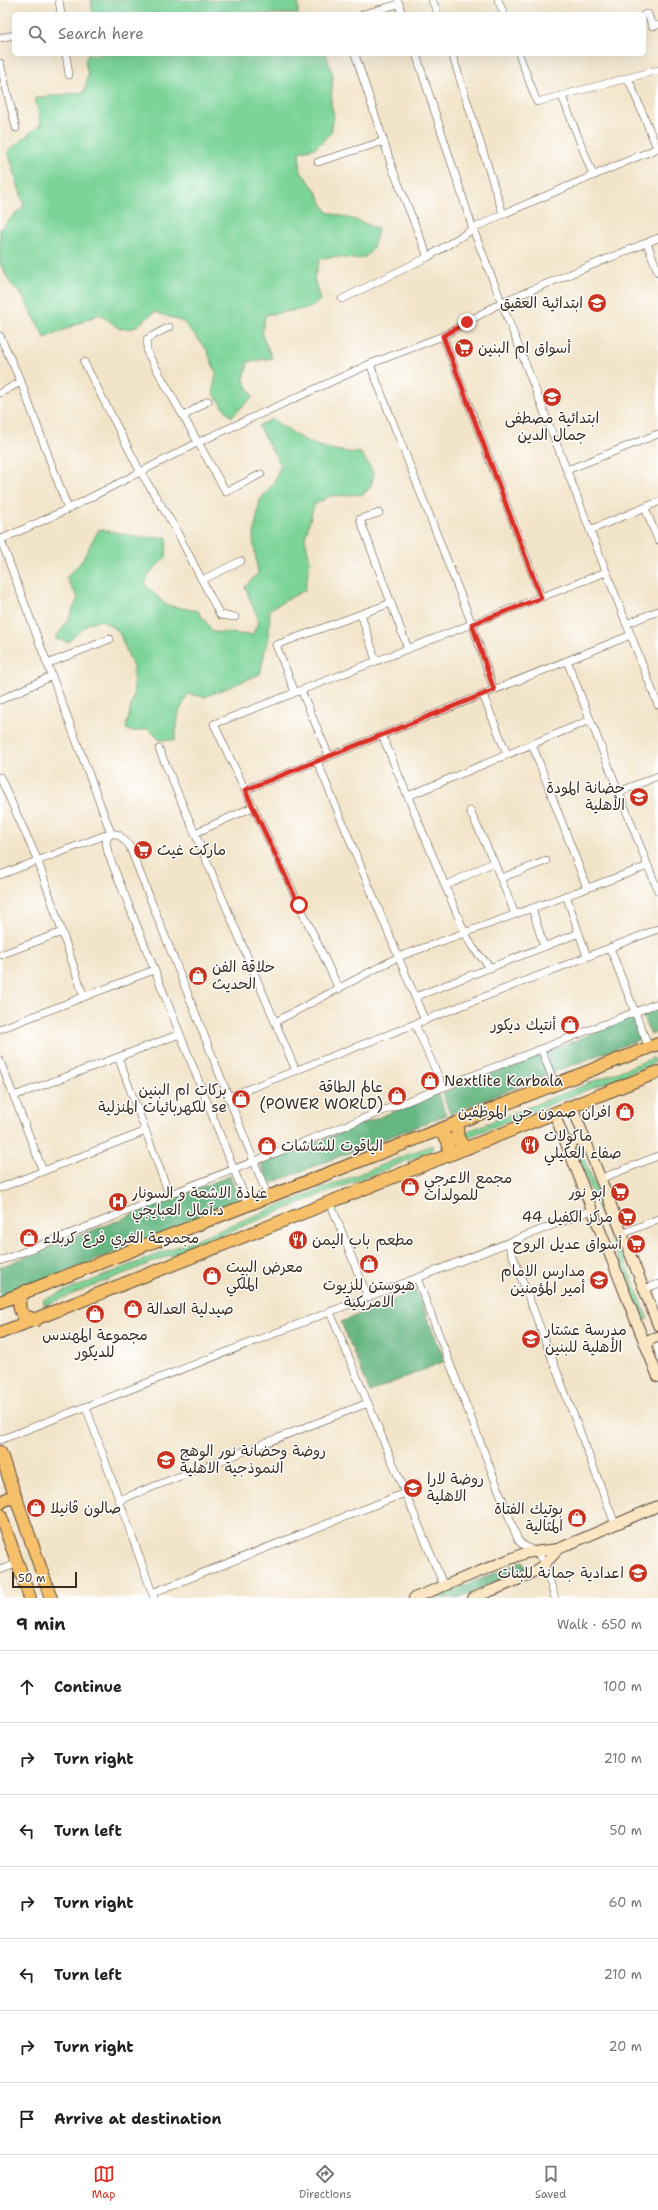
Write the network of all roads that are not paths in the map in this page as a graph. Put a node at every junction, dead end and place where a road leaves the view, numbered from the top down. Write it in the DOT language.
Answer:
graph roads {
  1 [pos="59,0"];
  2 [pos="432,0"];
  3 [pos="498,0"];
  4 [pos="398,2"];
  5 [pos="61,12"];
  6 [pos="369,12"];
  7 [pos="401,12"];
  8 [pos="437,12"];
  9 [pos="503,12"];
  10 [pos="646,14"];
  11 [pos="658,26"];
  12 [pos="12,35"];
  13 [pos="0,38"];
  14 [pos="66,56"];
  15 [pos="355,56"];
  16 [pos="417,56"];
  17 [pos="453,56"];
  18 [pos="520,56"];
  19 [pos="0,63"];
  20 [pos="658,70"];
  21 [pos="69,75"];
  22 [pos="628,78"];
  23 [pos="562,96"];
  24 [pos="16,128"];
  25 [pos="384,141"];
  26 [pos="657,148"];
  27 [pos="318,162"];
  28 [pos="593,175"];
  29 [pos="503,214"];
  30 [pos="473,229"];
  31 [pos="658,238"];
  32 [pos="646,243"];
  33 [pos="428,257"];
  34 [pos="658,272"];
  35 [pos="342,299"];
  36 [pos="502,302"];
  37 [pos="169,327"];
  38 [pos="0,336"];
  39 [pos="443,336"];
  40 [pos="84,362"];
  41 [pos="370,364"];
  42 [pos="21,382"];
  43 [pos="0,393"];
  44 [pos="208,401"];
  45 [pos="184,416"];
  46 [pos="658,434"];
  47 [pos="199,442"];
  48 [pos="567,470"];
  49 [pos="140,471"];
  50 [pos="260,474"];
  51 [pos="658,502"];
  52 [pos="645,508"];
  53 [pos="68,509"];
  54 [pos="379,513"];
  55 [pos="590,530"];
  56 [pos="0,539"];
  57 [pos="658,540"];
  58 [pos="241,561"];
  59 [pos="606,572"];
  60 [pos="202,580"];
  61 [pos="541,598"];
  62 [pos="391,603"];
  63 [pos="658,611"];
  64 [pos="361,614"];
  65 [pos="235,617"];
  66 [pos="472,624"];
  67 [pos="626,624"];
  68 [pos="631,635"];
  69 [pos="110,639"];
  70 [pos="408,649"];
  71 [pos="376,661"];
  72 [pos="567,661"];
  73 [pos="47,664"];
  74 [pos="52,676"];
  75 [pos="655,689"];
  76 [pos="494,690"];
  77 [pos="298,691"];
  78 [pos="483,695"];
  79 [pos="0,700"];
  80 [pos="658,706"];
  81 [pos="590,720"];
  82 [pos="382,735"];
  83 [pos="532,744"];
  84 [pos="159,749"];
  85 [pos="507,754"];
  86 [pos="329,756"];
  87 [pos="317,761"];
  88 [pos="658,776"];
  89 [pos="0,777"];
  90 [pos="245,790"];
  91 [pos="619,792"];
  92 [pos="408,796"];
  93 [pos="253,807"];
  94 [pos="470,811"];
  95 [pos="111,833"];
  96 [pos="195,833"];
  97 [pos="38,861"];
  98 [pos="546,861"];
  99 [pos="494,862"];
  100 [pos="648,866"];
  101 [pos="0,875"];
  102 [pos="501,878"];
  103 [pos="446,886"];
  104 [pos="587,888"];
  105 [pos="658,891"];
  106 [pos="566,895"];
  107 [pos="532,908"];
  108 [pos="516,914"];
  109 [pos="658,930"];
  110 [pos="62,932"];
  111 [pos="465,933"];
  112 [pos="579,933"];
  113 [pos="544,947"];
  114 [pos="610,948"];
  115 [pos="0,955"];
  116 [pos="398,957"];
  117 [pos="587,957"];
  118 [pos="491,968"];
  119 [pos="154,970"];
  120 [pos="339,989"];
  121 [pos="84,997"];
  122 [pos="415,997"];
  123 [pos="658,1003"];
  124 [pos="635,1012"];
  125 [pos="425,1021"];
  126 [pos="275,1022"];
  127 [pos="415,1024"];
  128 [pos="0,1029"];
  129 [pos="180,1034"];
  130 [pos="654,1047"];
  131 [pos="541,1049"];
  132 [pos="118,1057"];
  133 [pos="0,1061"];
  134 [pos="296,1071"];
  135 [pos="658,1072"];
  136 [pos="555,1084"];
  137 [pos="442,1087"];
  138 [pos="14,1096"];
  139 [pos="228,1097"];
  140 [pos="572,1106"];
  141 [pos="554,1113"];
  142 [pos="459,1122"];
  143 [pos="146,1131"];
  144 [pos="437,1131"];
  145 [pos="586,1144"];
  146 [pos="467,1148"];
  147 [pos="569,1150"];
  148 [pos="447,1156"];
  149 [pos="658,1156"];
  150 [pos="254,1161"];
  151 [pos="234,1169"];
  152 [pos="43,1171"];
  153 [pos="600,1179"];
  154 [pos="0,1188"];
  155 [pos="169,1194"];
  156 [pos="268,1198"];
  157 [pos="330,1202"];
  158 [pos="248,1205"];
  159 [pos="592,1210"];
  160 [pos="658,1219"];
  161 [pos="622,1234"];
  162 [pos="508,1243"];
  163 [pos="0,1261"];
  164 [pos="417,1278"];
  165 [pos="658,1284"];
  166 [pos="644,1289"];
  167 [pos="26,1291"];
  168 [pos="368,1298"];
  169 [pos="0,1302"];
  170 [pos="330,1312"];
  171 [pos="36,1320"];
  172 [pos="656,1322"];
  173 [pos="637,1324"];
  174 [pos="0,1333"];
  175 [pos="658,1337"];
  176 [pos="646,1345"];
  177 [pos="658,1377"];
  178 [pos="368,1403"];
  179 [pos="86,1407"];
  180 [pos="0,1440"];
  181 [pos="0,1452"];
  182 [pos="4,1479"];
  183 [pos="405,1493"];
  184 [pos="17,1499"];
  185 [pos="119,1500"];
  186 [pos="0,1503"];
  187 [pos="658,1506"];
  188 [pos="0,1514"];
  189 [pos="616,1524"];
  190 [pos="558,1549"];
  191 [pos="533,1551"];
  192 [pos="18,1563"];
  193 [pos="544,1565"];
  194 [pos="0,1570"];
  195 [pos="444,1586"];
  196 [pos="153,1596"];
  197 [pos="30,1598"];
  198 [pos="51,1598"];
  199 [pos="414,1598"];
  200 [pos="473,1598"];
  201 [pos="555,1598"];
  1 -- 5 [label="street"];
  2 -- 8 [label="street"];
  3 -- 9 [label="street"];
  4 -- 6 [label="street"];
  4 -- 7 [label="street"];
  10 -- 11 [label="street"];
  12 -- 13 [label="street"];
  14 -- 21 [label="street"];
  15 -- 25 [label="street"];
  16 -- 30 [label="street"];
  17 -- 29 [label="street"];
  18 -- 23 [label="street"];
  19 -- 24 [label="street"];
  20 -- 22 [label="street"];
  22 -- 23 [label="street"];
  22 -- 26 [label="street"];
  23 -- 28 [label="street"];
  25 -- 27 [label="street"];
  25 -- 33 [label="street"];
  26 -- 28 [label="street"];
  28 -- 29 [label="street"];
  29 -- 30 [label="street"];
  30 -- 33 [label="street"];
  30 -- 36 [label="street"];
  31 -- 32 [label="street"];
  32 -- 34 [label="street"];
  32 -- 36 [label="street"];
  33 -- 35 [label="street"];
  36 -- 39 [label="street"];
  36 -- 48 [label="street"];
  37 -- 45 [label="street"];
  38 -- 42 [label="street"];
  39 -- 41 [label="street"];
  39 -- 61 [label="street"];
  40 -- 49 [label="street"];
  41 -- 47 [label="street"];
  41 -- 66 [label="street"];
  42 -- 43 [label="street"];
  42 -- 53 [label="street"];
  44 -- 45 [label="street"];
  45 -- 47 [label="street"];
  46 -- 48 [label="street"];
  47 -- 49 [label="street"];
  47 -- 50 [label="street"];
  48 -- 55 [label="street"];
  49 -- 53 [label="street"];
  49 -- 60 [label="street"];
  51 -- 52 [label="street"];
  52 -- 55 [label="street"];
  52 -- 57 [label="street"];
  53 -- 56 [label="street"];
  54 -- 62 [label="street"];
  55 -- 59 [label="street"];
  56 -- 73 [label="street"];
  58 -- 60 [label="street"];
  59 -- 61 [label="street"];
  59 -- 67 [label="street"];
  60 -- 65 [label="street"];
  61 -- 66 [label="street"];
  62 -- 64 [label="street"];
  62 -- 70 [label="street"];
  63 -- 67 [label="street"];
  64 -- 71 [label="street"];
  64 -- 77 [label="street"];
  66 -- 70 [label="street"];
  66 -- 76 [label="street"];
  67 -- 68 [label="street"];
  68 -- 72 [label="street"];
  68 -- 75 [label="street"];
  69 -- 73 [label="street"];
  70 -- 71 [label="street"];
  71 -- 77 [label="street"];
  72 -- 76 [label="street"];
  72 -- 81 [label="street"];
  73 -- 74 [label="street"];
  74 -- 79 [label="street"];
  74 -- 95 [label="street"];
  75 -- 80 [label="street"];
  76 -- 78 [label="street"];
  77 -- 86 [label="street"];
  77 -- 90 [label="street"];
  78 -- 82 [label="street"];
  78 -- 85 [label="street"];
  81 -- 83 [label="street"];
  81 -- 91 [label="street"];
  82 -- 86 [label="street"];
  82 -- 92 [label="street"];
  83 -- 85 [label="street"];
  83 -- 104 [label="street"];
  84 -- 96 [label="street"];
  85 -- 92 [label="street"];
  86 -- 87 [label="street"];
  87 -- 90 [label="street"];
  87 -- 116 [label="street"];
  88 -- 91 [label="street"];
  89 -- 97 [label="street"];
  90 -- 93 [label="street"];
  91 -- 100 [label="street"];
  92 -- 103 [label="street"];
  93 -- 96 [label="street"];
  93 -- 120 [label="street"];
  94 -- 99 [label="street"];
  95 -- 97 [label="street"];
  95 -- 119 [label="street"];
  95 -- 139 [label="street"];
  96 -- 126 [label="street"];
  97 -- 101 [label="street"];
  97 -- 110 [label="street"];
  98 -- 102 [label="street"];
  99 -- 102 [label="street"];
  99 -- 103 [label="street"];
  100 -- 104 [label="street"];
  100 -- 105 [label="street"];
  102 -- 108 [label="street"];
  103 -- 111 [label="street"];
  104 -- 106 [label="street"];
  106 -- 107 [label="street"];
  106 -- 112 [label="street"];
  107 -- 108 [label="street"];
  107 -- 113 [label="street"];
  108 -- 111 [label="street"];
  109 -- 114 [label="street"];
  110 -- 115 [label="street"];
  110 -- 121 [label="street"];
  111 -- 116 [label="street"];
  111 -- 118 [label="street"];
  112 -- 113 [label="street"];
  112 -- 117 [label="street"];
  113 -- 118 [label="street"];
  114 -- 117 [label="street"];
  114 -- 124 [label="street"];
  116 -- 120 [label="street"];
  116 -- 122 [label="street"];
  117 -- 125 [label="street"];
  118 -- 122 [label="street"];
  119 -- 121 [label="street"];
  119 -- 129 [label="street"];
  120 -- 126 [label="street"];
  121 -- 128 [label="street"];
  122 -- 125 [label="street"];
  123 -- 124 [label="street"];
  124 -- 130 [label="street"];
  124 -- 131 [label="street"];
  125 -- 127 [label="street"];
  126 -- 134 [label="street"];
  127 -- 134 [label="street"];
  127 -- 137 [label="street"];
  129 -- 132 [label="street"];
  129 -- 151 [label="street"];
  130 -- 136 [label="main road"];
  131 -- 136 [label="street"];
  131 -- 137 [label="street"];
  132 -- 138 [label="street"];
  132 -- 143 [label="street"];
  133 -- 138 [label="street"];
  134 -- 139 [label="street"];
  135 -- 140 [label="main road"];
  136 -- 142 [label="main road"];
  137 -- 150 [label="street"];
  138 -- 152 [label="street"];
  139 -- 150 [label="street"];
  140 -- 141 [label="main road"];
  140 -- 145 [label="main road"];
  141 -- 146 [label="main road"];
  141 -- 147 [label="main road"];
  142 -- 144 [label="main road"];
  142 -- 146 [label="main road"];
  143 -- 152 [label="street"];
  143 -- 155 [label="street"];
  144 -- 148 [label="main road"];
  144 -- 156 [label="main road"];
  145 -- 147 [label="main road"];
  145 -- 153 [label="main road"];
  146 -- 148 [label="main road"];
  147 -- 159 [label="main road"];
  148 -- 157 [label="main road"];
  149 -- 153 [label="street"];
  150 -- 151 [label="street"];
  150 -- 156 [label="street"];
  151 -- 155 [label="street"];
  151 -- 158 [label="street"];
  152 -- 154 [label="street"];
  153 -- 161 [label="main road"];
  155 -- 163 [label="street"];
  156 -- 158 [label="main road"];
  157 -- 168 [label="street"];
  157 -- 171 [label="main road"];
  158 -- 167 [label="main road"];
  159 -- 162 [label="street"];
  159 -- 173 [label="main road"];
  160 -- 161 [label="street"];
  161 -- 166 [label="main road"];
  162 -- 164 [label="street"];
  162 -- 189 [label="street"];
  164 -- 168 [label="street"];
  164 -- 191 [label="street"];
  165 -- 166 [label="street"];
  166 -- 172 [label="main road"];
  167 -- 169 [label="main road"];
  167 -- 171 [label="main road"];
  168 -- 170 [label="street"];
  170 -- 178 [label="street"];
  170 -- 179 [label="street"];
  171 -- 174 [label="main road"];
  172 -- 173 [label="main road"];
  173 -- 176 [label="main road"];
  175 -- 176 [label="main road"];
  176 -- 177 [label="main road"];
  178 -- 183 [label="street"];
  178 -- 185 [label="street"];
  179 -- 180 [label="street"];
  179 -- 185 [label="street"];
  181 -- 182 [label="main road"];
  182 -- 184 [label="main road"];
  183 -- 195 [label="street"];
  183 -- 196 [label="street"];
  184 -- 186 [label="main road"];
  184 -- 198 [label="main road"];
  185 -- 196 [label="street"];
  187 -- 189 [label="main road"];
  188 -- 192 [label="main road"];
  189 -- 190 [label="main road"];
  190 -- 191 [label="main road"];
  190 -- 193 [label="main road"];
  191 -- 193 [label="street"];
  191 -- 195 [label="main road"];
  192 -- 194 [label="street"];
  192 -- 197 [label="main road"];
  193 -- 200 [label="main road"];
  193 -- 201 [label="street"];
  195 -- 199 [label="main road"];
}
